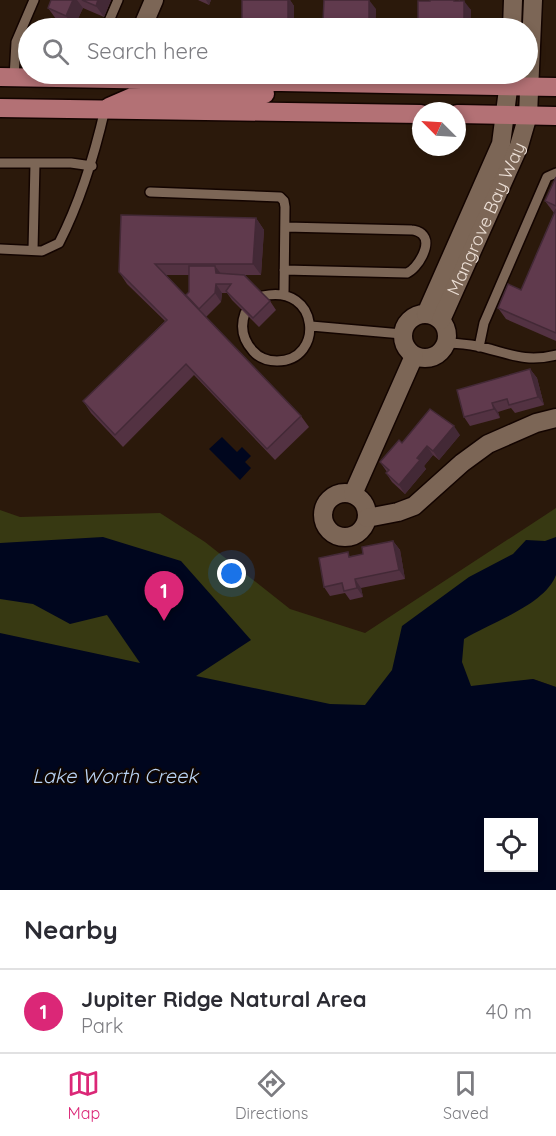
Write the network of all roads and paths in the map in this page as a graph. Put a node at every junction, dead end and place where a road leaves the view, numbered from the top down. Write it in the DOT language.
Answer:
graph roads {
  1 [pos="34,0"];
  2 [pos="118,0"];
  3 [pos="154,0"];
  4 [pos="533,7"];
  5 [pos="512,14"];
  6 [pos="29,18"];
  7 [pos="110,18"];
  8 [pos="146,18"];
  9 [pos="18,40"];
  10 [pos="7,77"];
  11 [pos="353,84"];
  12 [pos="510,84"];
  13 [pos="523,84"];
  14 [pos="530,86"];
  15 [pos="556,87"];
  16 [pos="0,108"];
  17 [pos="105,109"];
  18 [pos="412,114"];
  19 [pos="466,114"];
  20 [pos="506,115"];
  21 [pos="528,116"];
  22 [pos="556,116"];
  23 [pos="0,163"];
  24 [pos="35,163"];
  25 [pos="92,166"];
  26 [pos="556,173"];
  27 [pos="150,192"];
  28 [pos="285,227"];
  29 [pos="0,249"];
  30 [pos="33,250"];
  31 [pos="284,270"];
  32 [pos="284,294"];
  33 [pos="263,296"];
  34 [pos="245,313"];
  35 [pos="433,317"];
  36 [pos="310,326"];
  37 [pos="402,334"];
  38 [pos="446,343"];
  39 [pos="479,347"];
  40 [pos="556,355"];
  41 [pos="414,356"];
  42 [pos="556,418"];
  43 [pos="353,494"];
  44 [pos="367,518"];
  1 -- 6 [label="lane"];
  2 -- 7 [label="lane"];
  3 -- 8 [label="street"];
  4 -- 5 [label="street"];
  9 -- 10 [label="lane"];
  11 -- 17 [label="main road"];
  12 -- 20 [label="street, Mangrove Bay Way"];
  13 -- 14 [label="main road"];
  14 -- 15 [label="main road"];
  14 -- 21 [label="street, Mangrove Bay Way"];
  16 -- 17 [label="main road"];
  17 -- 18 [label="main road"];
  17 -- 25 [label="lane"];
  19 -- 20 [label="main road"];
  20 -- 21 [label="main road"];
  20 -- 35 [label="street, Mangrove Bay Way"];
  21 -- 22 [label="main road"];
  21 -- 35 [label="street, Mangrove Bay Way"];
  23 -- 24 [label="lane"];
  24 -- 25 [label="lane"];
  24 -- 30 [label="lane"];
  25 -- 30 [label="lane"];
  26 -- 39 [label="lane"];
  27 -- 28 [label="lane"];
  28 -- 31 [label="lane"];
  28 -- 31 [label="lane"];
  29 -- 30 [label="lane"];
  31 -- 32 [label="lane"];
  32 -- 33 [label="lane"];
  32 -- 36 [label="lane"];
  34 -- 36 [label="lane"];
  35 -- 37 [label="street"];
  35 -- 38 [label="street"];
  36 -- 37 [label="lane"];
  37 -- 41 [label="street"];
  38 -- 39 [label="lane"];
  38 -- 41 [label="street"];
  39 -- 40 [label="lane"];
  41 -- 43 [label="street"];
  42 -- 44 [label="street"];
  43 -- 44 [label="street"];
  43 -- 44 [label="street"];
}
